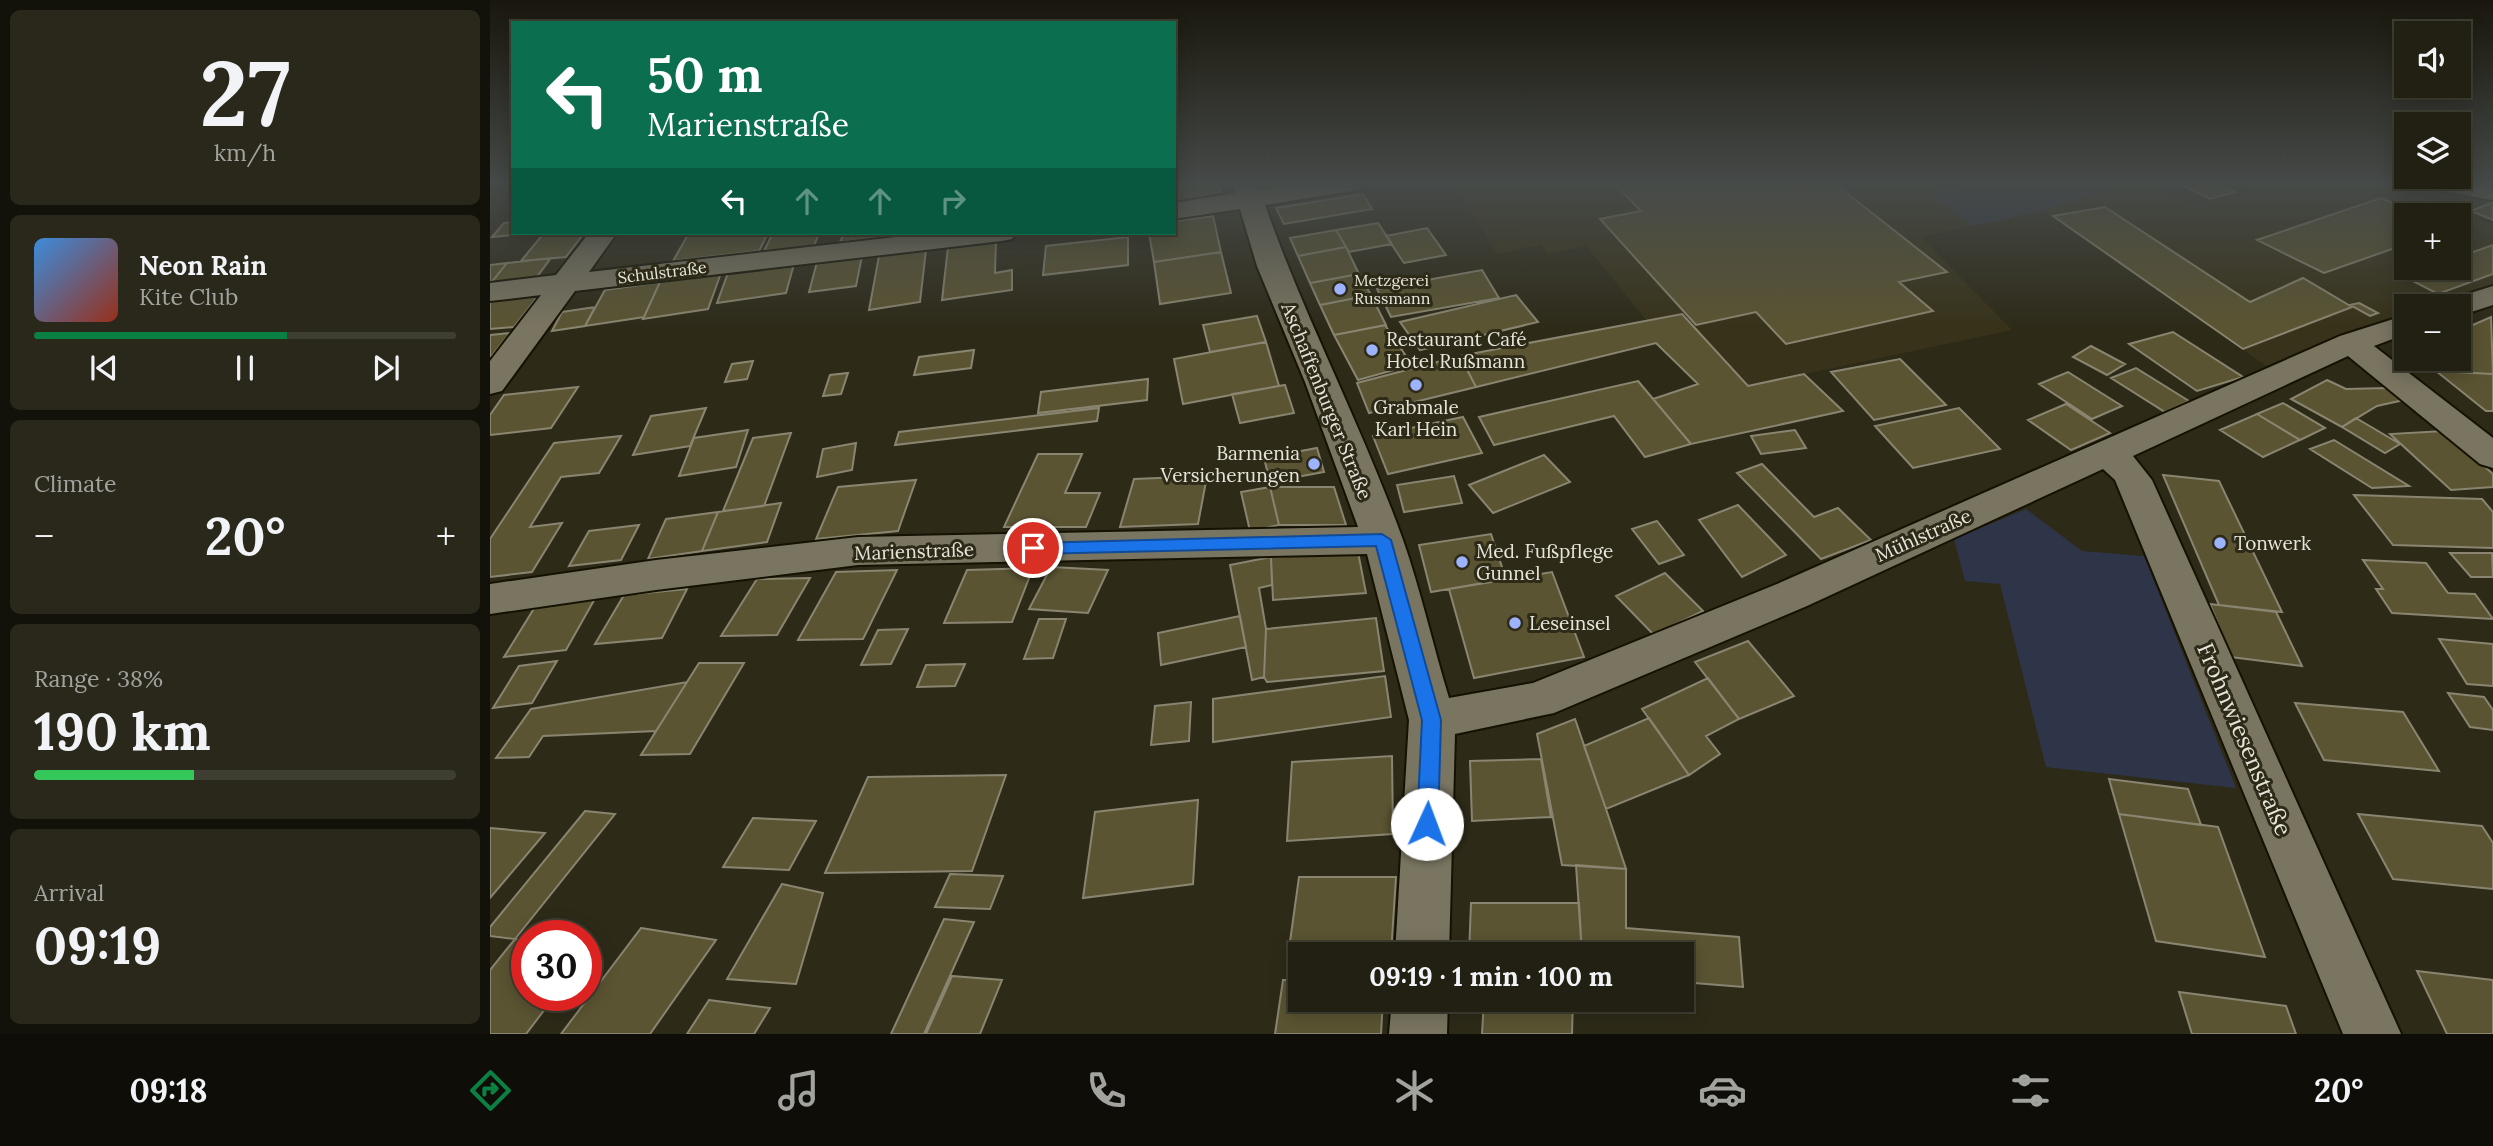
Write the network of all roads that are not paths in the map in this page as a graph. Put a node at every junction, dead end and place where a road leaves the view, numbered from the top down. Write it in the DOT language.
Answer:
graph roads {
  1 [pos="1260,231"];
  2 [pos="601,235"];
  3 [pos="985,235"];
  4 [pos="563,284"];
  5 [pos="490,292"];
  6 [pos="2493,295"];
  7 [pos="2471,303"];
  8 [pos="2394,328"];
  9 [pos="2351,343"];
  10 [pos="490,384"];
  11 [pos="2106,453"];
  12 [pos="2493,456"];
  13 [pos="1382,540"];
  14 [pos="490,599"];
  15 [pos="1432,720"];
  16 [pos="1423,942"];
  17 [pos="1419,1012"];
  18 [pos="1418,1034"];
  19 [pos="2372,1034"];
  1 -- 13 [label="street, Aschaffenburger Straße"];
  2 -- 4 [label="street"];
  3 -- 4 [label="street, Schulstraße"];
  4 -- 5 [label="street, Schulstraße"];
  4 -- 10 [label="street"];
  6 -- 7 [label="street"];
  8 -- 9 [label="street, Mühlstraße"];
  9 -- 11 [label="street, Mühlstraße"];
  9 -- 12 [label="street"];
  11 -- 15 [label="street, Mühlstraße"];
  11 -- 19 [label="street, Frohnwiesenstraße"];
  13 -- 14 [label="street, Marienstraße"];
  13 -- 15 [label="street, Aschaffenburger Straße"];
  15 -- 16 [label="street, Aschaffenburger Straße"];
  17 -- 18 [label="street"];
}
